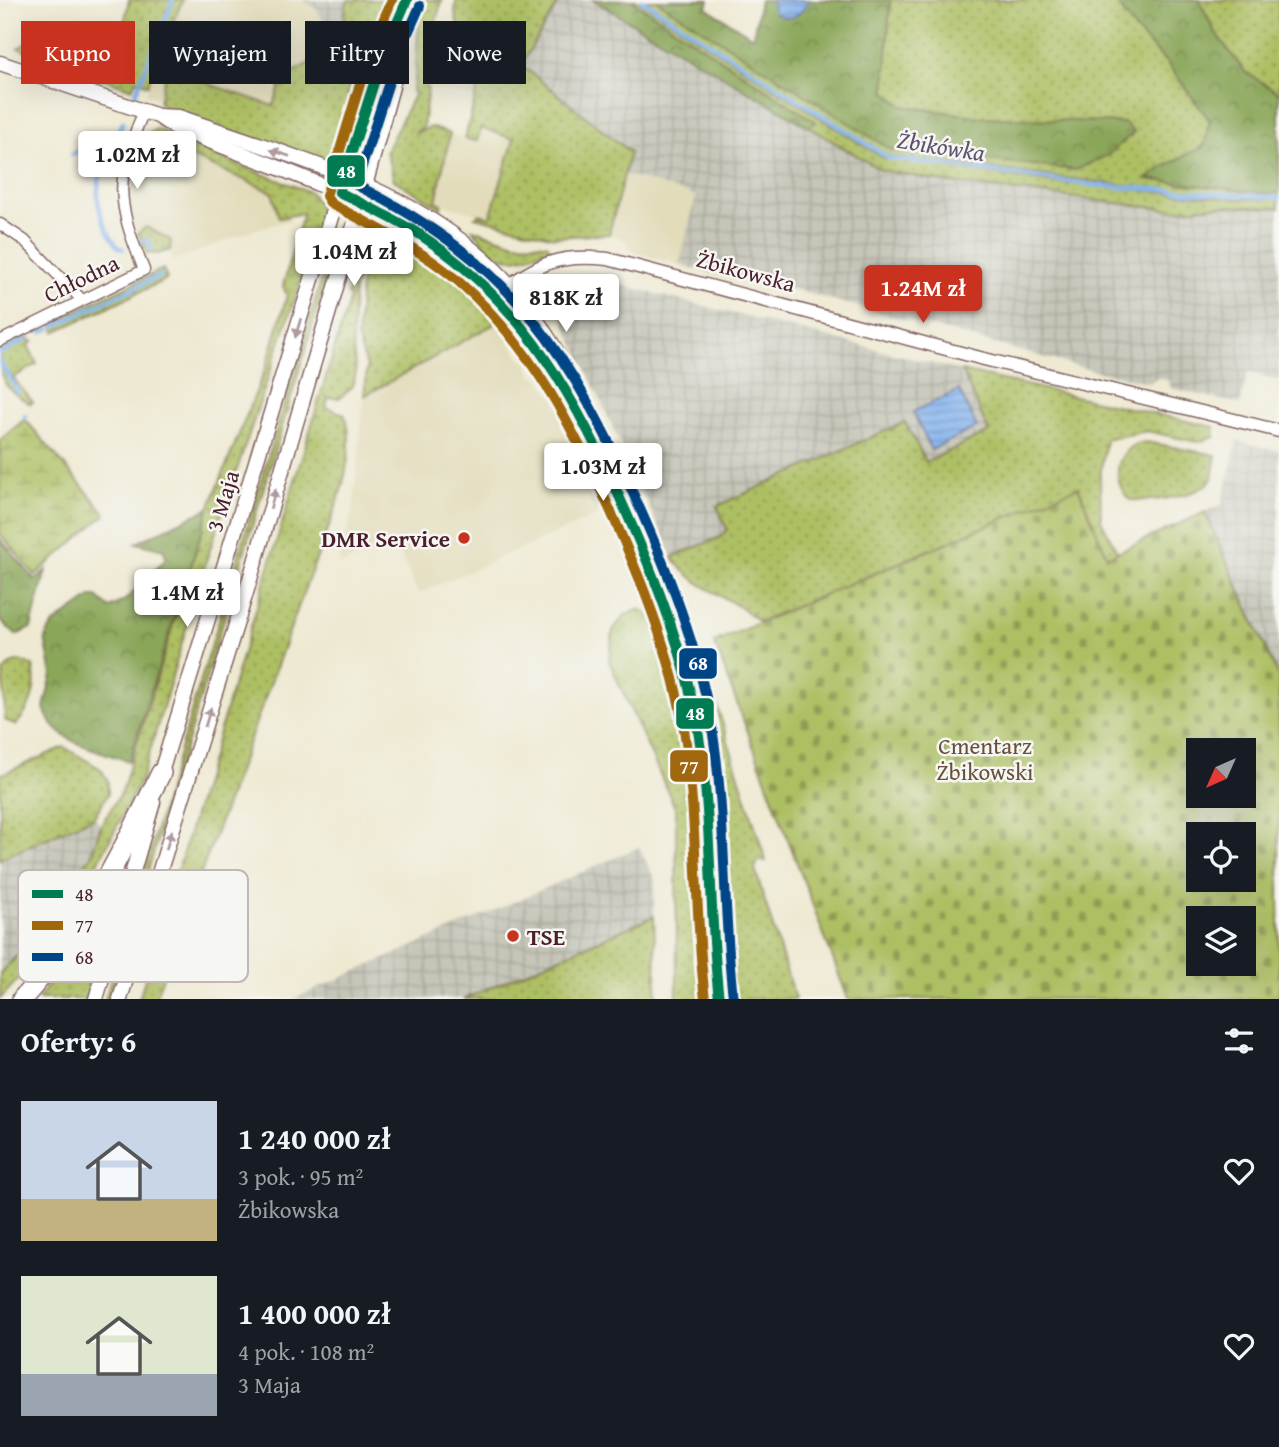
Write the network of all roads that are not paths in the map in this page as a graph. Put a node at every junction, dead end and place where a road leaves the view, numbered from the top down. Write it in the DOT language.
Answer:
graph roads {
  1 [pos="407,0"];
  2 [pos="400,20"];
  3 [pos="0,63"];
  4 [pos="144,111"];
  5 [pos="159,116"];
  6 [pos="345,175"];
  7 [pos="366,183"];
  8 [pos="339,192"];
  9 [pos="361,203"];
  10 [pos="0,224"];
  11 [pos="511,285"];
  12 [pos="493,296"];
  13 [pos="82,300"];
  14 [pos="0,341"];
  15 [pos="576,403"];
  16 [pos="1279,431"];
  17 [pos="161,773"];
  18 [pos="111,870"];
  19 [pos="133,870"];
  20 [pos="160,870"];
  21 [pos="36,982"];
  22 [pos="101,982"];
  23 [pos="125,982"];
  24 [pos="22,999"];
  25 [pos="96,999"];
  26 [pos="120,999"];
  27 [pos="719,999"];
  1 -- 2 [label="main road, 3 Maja"];
  2 -- 6 [label="main road, 3 Maja"];
  2 -- 7 [label="main road, 3 Maja"];
  3 -- 4 [label="main road"];
  4 -- 5 [label="main road"];
  4 -- 13 [label="street, Chłodna"];
  6 -- 5 [label="main road, one-way"];
  5 -- 8 [label="main road"];
  6 -- 7 [label="main road"];
  6 -- 8 [label="main road, 3 Maja"];
  7 -- 9 [label="main road, 3 Maja"];
  7 -- 11 [label="main road"];
  8 -- 9 [label="main road"];
  8 -- 17 [label="main road, 3 Maja, one-way"];
  9 -- 12 [label="main road"];
  20 -- 9 [label="main road, 3 Maja, one-way"];
  10 -- 13 [label="street"];
  11 -- 12 [label="street, Żbikowska"];
  11 -- 15 [label="main road"];
  11 -- 16 [label="street, Żbikowska"];
  12 -- 15 [label="main road"];
  13 -- 14 [label="street, Chłodna"];
  15 -- 27 [label="main road"];
  17 -- 18 [label="highway"];
  17 -- 19 [label="main road, 3 Maja"];
  21 -- 24 [label="highway"];
  22 -- 25 [label="main road, 3 Maja"];
  26 -- 23 [label="main road, 3 Maja, one-way"];
}
